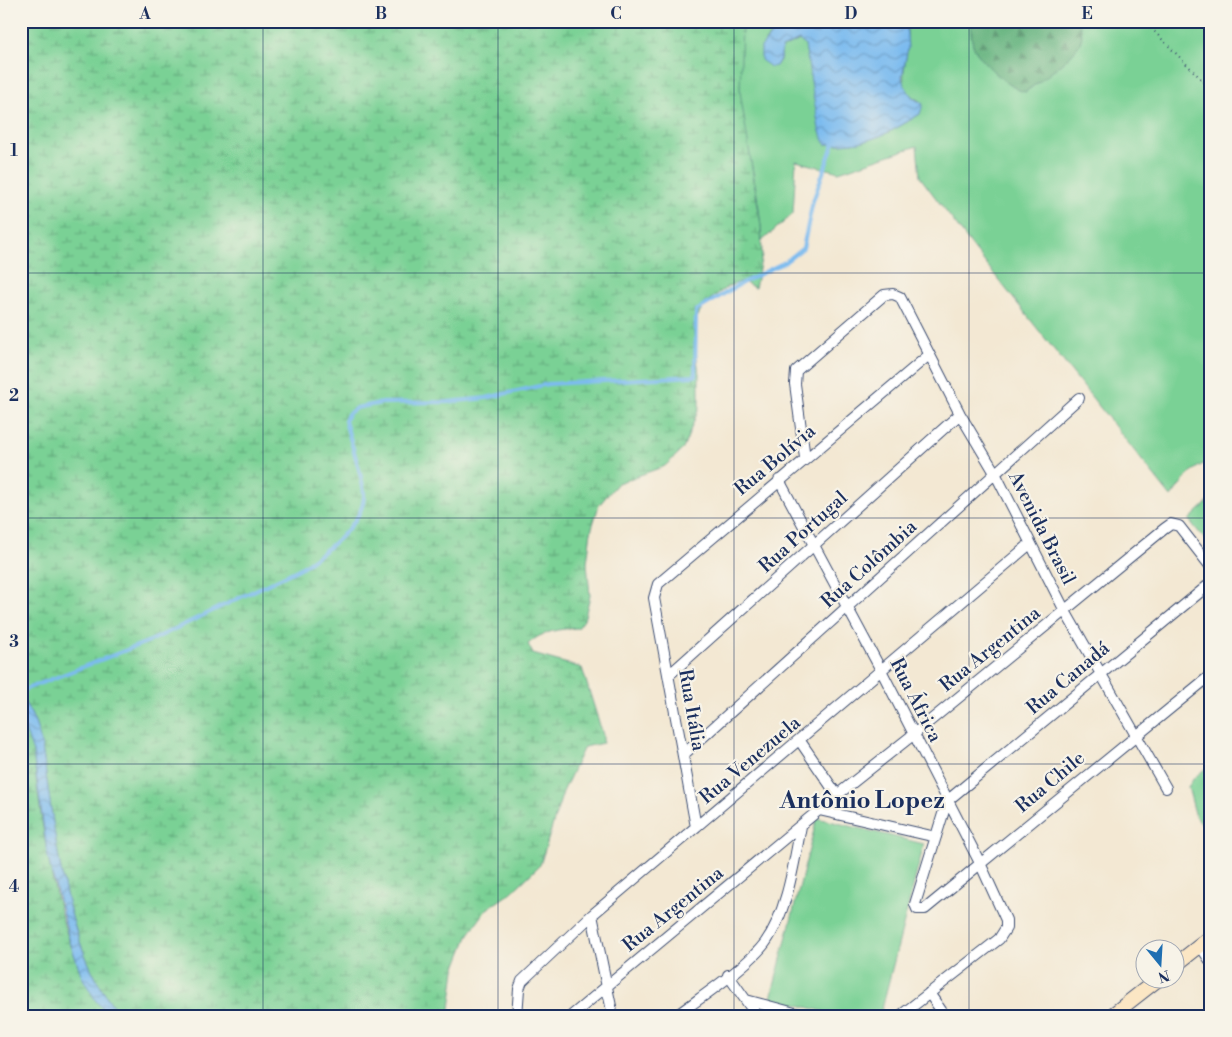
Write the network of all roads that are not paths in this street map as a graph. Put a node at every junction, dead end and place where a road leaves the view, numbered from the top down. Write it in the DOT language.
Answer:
graph roads {
  1 [pos="929,355"];
  2 [pos="1079,398"];
  3 [pos="960,414"];
  4 [pos="806,458"];
  5 [pos="995,473"];
  6 [pos="779,480"];
  7 [pos="1030,544"];
  8 [pos="814,546"];
  9 [pos="1211,567"];
  10 [pos="1211,583"];
  11 [pos="654,598"];
  12 [pos="846,608"];
  13 [pos="1065,611"];
  14 [pos="882,670"];
  15 [pos="1100,674"];
  16 [pos="669,675"];
  17 [pos="1211,675"];
  18 [pos="914,734"];
  19 [pos="1136,734"];
  20 [pos="800,741"];
  21 [pos="683,756"];
  22 [pos="1166,788"];
  23 [pos="837,795"];
  24 [pos="948,800"];
  25 [pos="819,810"];
  26 [pos="801,826"];
  27 [pos="696,827"];
  28 [pos="936,837"];
  29 [pos="980,863"];
  30 [pos="592,915"];
  31 [pos="1206,941"];
  32 [pos="1184,958"];
  33 [pos="1211,962"];
  34 [pos="728,975"];
  35 [pos="608,985"];
  36 [pos="1144,990"];
  37 [pos="929,993"];
  38 [pos="746,1000"];
  39 [pos="799,1015"];
  40 [pos="517,1016"];
  41 [pos="571,1016"];
  42 [pos="613,1016"];
  43 [pos="676,1016"];
  44 [pos="757,1016"];
  45 [pos="900,1016"];
  46 [pos="945,1016"];
  47 [pos="1111,1016"];
  1 -- 3 [label="street, Avenida Brasil"];
  1 -- 4 [label="street, Rua Bolívia"];
  1 -- 4 [label="street, Avenida Brasil"];
  2 -- 5 [label="street, Rua Colômbia"];
  3 -- 5 [label="street, Avenida Brasil"];
  3 -- 8 [label="street, Rua Portugal"];
  4 -- 6 [label="street, Rua Bolívia"];
  5 -- 7 [label="street, Avenida Brasil"];
  5 -- 12 [label="street, Rua Colômbia"];
  6 -- 8 [label="street, Rua África"];
  6 -- 11 [label="street, Rua Bolívia"];
  7 -- 13 [label="street, Avenida Brasil"];
  7 -- 14 [label="street, Rua Venezuela"];
  8 -- 12 [label="street, Rua África"];
  8 -- 16 [label="street, Rua Portugal"];
  9 -- 13 [label="street, Rua Argentina"];
  10 -- 15 [label="street, Rua Canadá"];
  11 -- 16 [label="street, Rua Itália"];
  12 -- 14 [label="street, Rua África"];
  12 -- 21 [label="street, Rua Colômbia"];
  13 -- 15 [label="street, Avenida Brasil"];
  13 -- 18 [label="street, Rua Argentina"];
  14 -- 18 [label="street, Rua África"];
  14 -- 20 [label="street, Rua Venezuela"];
  15 -- 19 [label="street, Avenida Brasil"];
  15 -- 24 [label="street, Rua Canadá"];
  16 -- 21 [label="street, Rua Itália"];
  17 -- 19 [label="street, Rua Chile"];
  18 -- 23 [label="street, Rua Argentina"];
  18 -- 24 [label="street, Rua África"];
  19 -- 22 [label="street, Avenida Brasil"];
  19 -- 29 [label="street, Rua Chile"];
  20 -- 23 [label="street"];
  20 -- 27 [label="street, Rua Venezuela"];
  21 -- 27 [label="street, Rua Itália"];
  23 -- 25 [label="street, Rua Argentina"];
  24 -- 28 [label="street"];
  24 -- 29 [label="street, Rua África"];
  25 -- 26 [label="street, Rua Argentina"];
  25 -- 28 [label="street"];
  26 -- 34 [label="street"];
  26 -- 35 [label="street, Rua Argentina"];
  27 -- 30 [label="street, Rua Venezuela"];
  28 -- 29 [label="street, Rua Chile"];
  29 -- 37 [label="street, Rua África"];
  30 -- 35 [label="street"];
  30 -- 40 [label="street, Rua Venezuela"];
  31 -- 32 [label="main road"];
  31 -- 33 [label="street"];
  34 -- 38 [label="street"];
  34 -- 43 [label="street"];
  35 -- 41 [label="street, Rua Argentina"];
  35 -- 42 [label="street"];
  36 -- 47 [label="main road"];
  37 -- 45 [label="street"];
  37 -- 46 [label="street"];
  38 -- 39 [label="street"];
  38 -- 44 [label="street"];
}
